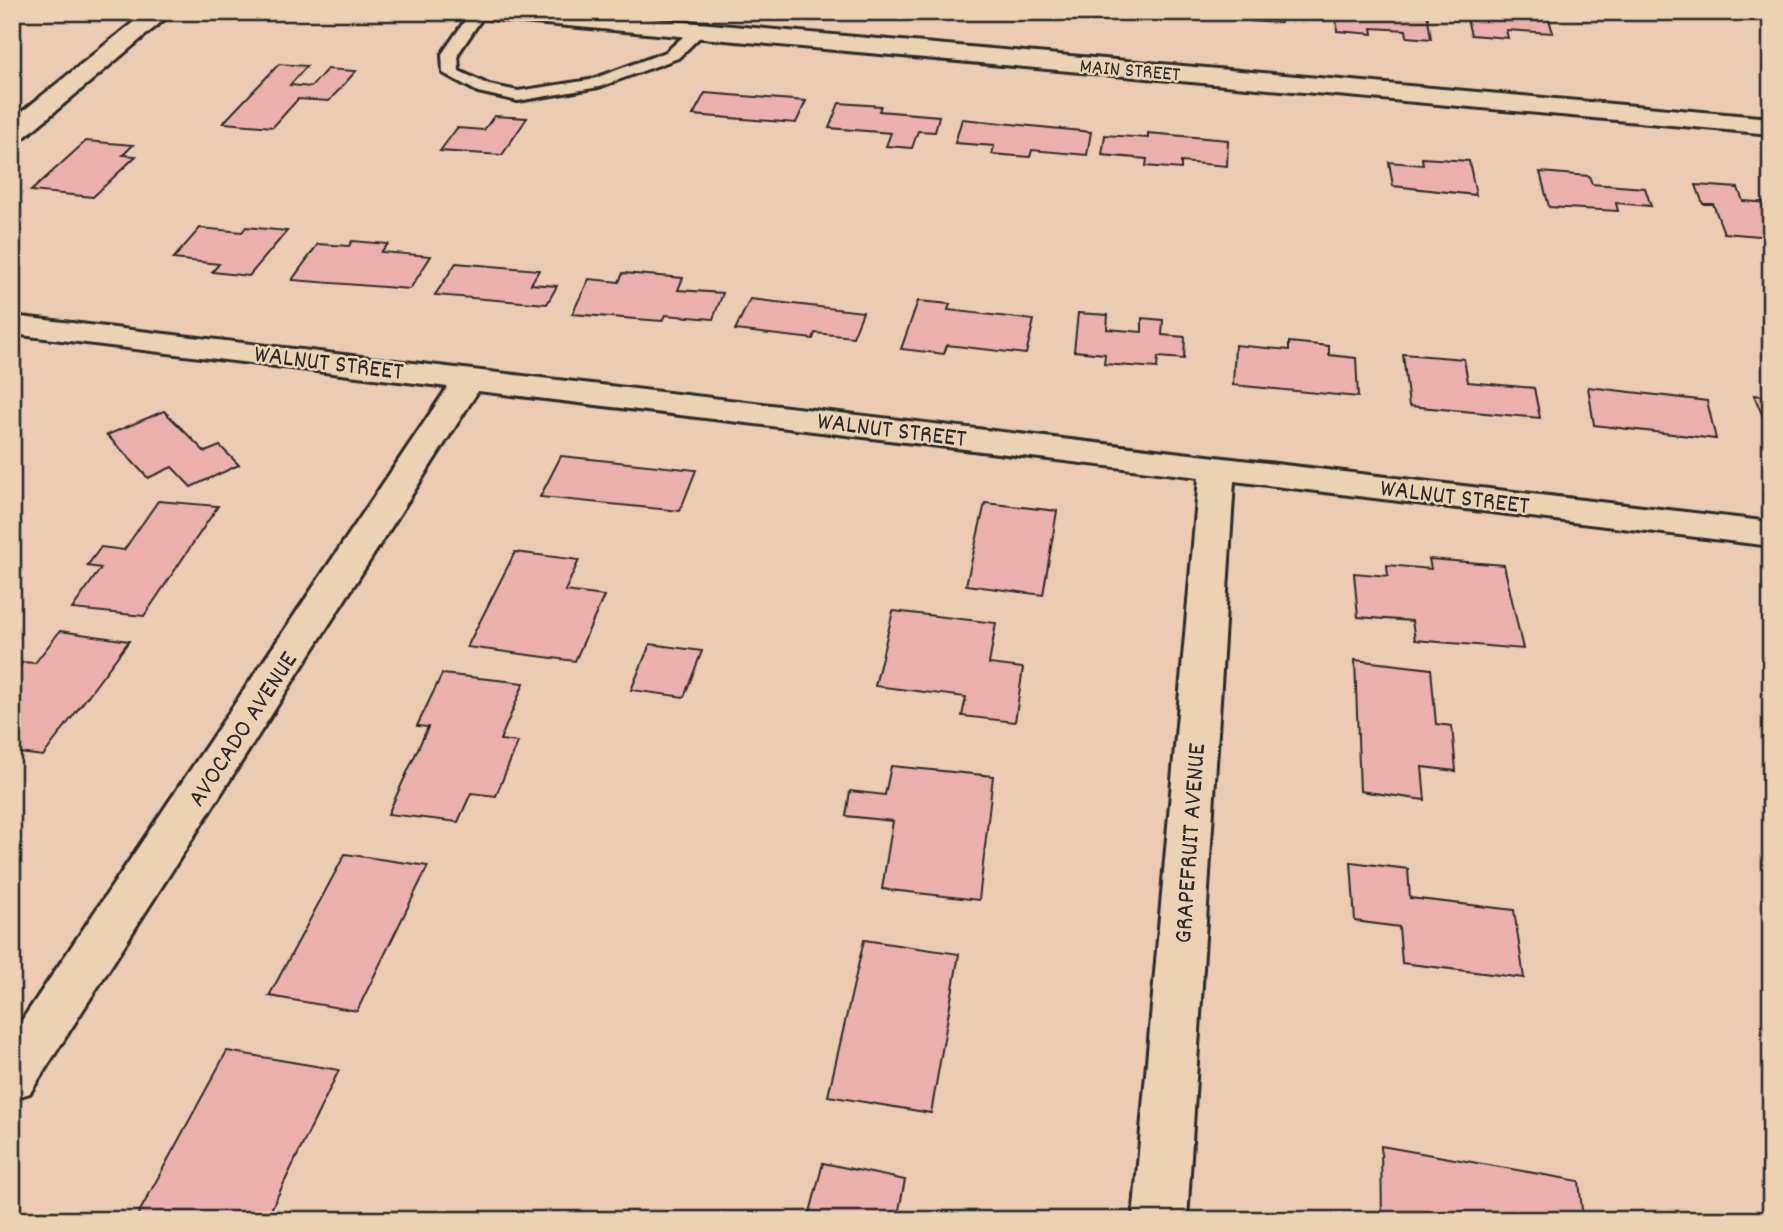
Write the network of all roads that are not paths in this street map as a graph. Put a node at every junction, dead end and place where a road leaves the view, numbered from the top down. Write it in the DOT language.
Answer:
graph roads {
  1 [pos="161,12"];
  2 [pos="479,12"];
  3 [pos="490,12"];
  4 [pos="698,31"];
  5 [pos="1771,126"];
  6 [pos="12,134"];
  7 [pos="12,325"];
  8 [pos="470,378"];
  9 [pos="1217,467"];
  10 [pos="1771,534"];
  11 [pos="12,1077"];
  12 [pos="1160,1220"];
  1 -- 6 [label="street"];
  2 -- 4 [label="lane"];
  3 -- 4 [label="street, MAIN STREET"];
  4 -- 5 [label="street, MAIN STREET"];
  7 -- 8 [label="street, WALNUT STREET"];
  8 -- 9 [label="street, WALNUT STREET"];
  8 -- 11 [label="street, AVOCADO AVENUE"];
  9 -- 10 [label="street, WALNUT STREET"];
  9 -- 12 [label="street, GRAPEFRUIT AVENUE"];
}
